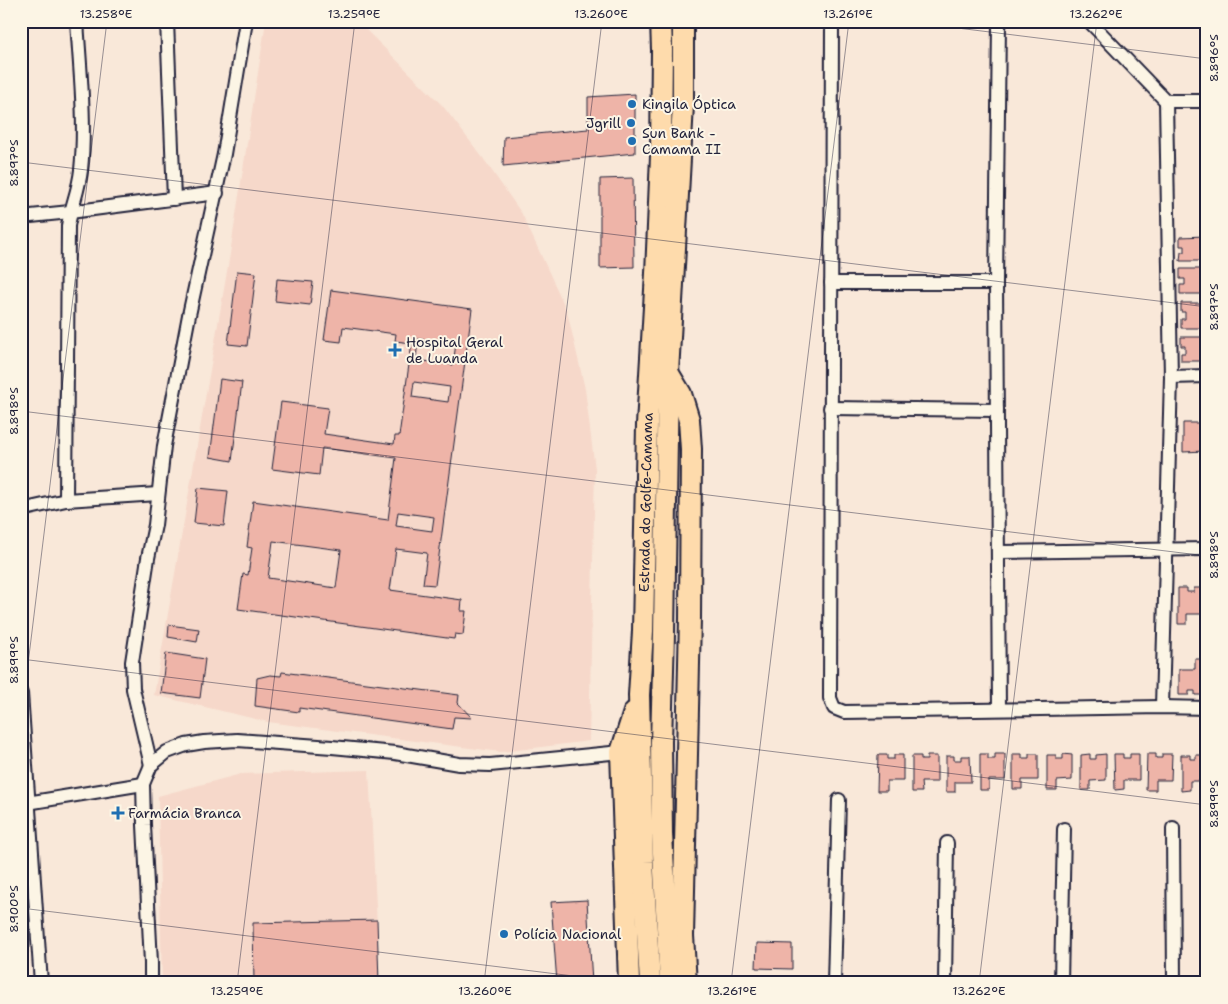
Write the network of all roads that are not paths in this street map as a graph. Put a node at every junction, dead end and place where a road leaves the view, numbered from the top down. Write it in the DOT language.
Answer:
graph roads {
  1 [pos="77,21"];
  2 [pos="167,21"];
  3 [pos="246,21"];
  4 [pos="661,21"];
  5 [pos="683,21"];
  6 [pos="832,21"];
  7 [pos="1089,21"];
  8 [pos="998,22"];
  9 [pos="1207,101"];
  10 [pos="1166,102"];
  11 [pos="217,193"];
  12 [pos="174,198"];
  13 [pos="70,212"];
  14 [pos="21,217"];
  15 [pos="831,283"];
  16 [pos="996,283"];
  17 [pos="668,373"];
  18 [pos="1207,376"];
  19 [pos="1171,377"];
  20 [pos="830,408"];
  21 [pos="997,410"];
  22 [pos="158,494"];
  23 [pos="66,500"];
  24 [pos="21,510"];
  25 [pos="1207,549"];
  26 [pos="1167,550"];
  27 [pos="998,552"];
  28 [pos="21,692"];
  29 [pos="639,695"];
  30 [pos="1162,707"];
  31 [pos="1207,708"];
  32 [pos="999,709"];
  33 [pos="614,753"];
  34 [pos="151,765"];
  35 [pos="143,784"];
  36 [pos="839,800"];
  37 [pos="25,804"];
  38 [pos="1173,828"];
  39 [pos="1064,829"];
  40 [pos="946,843"];
  41 [pos="41,983"];
  42 [pos="151,983"];
  43 [pos="629,983"];
  44 [pos="650,983"];
  45 [pos="670,983"];
  46 [pos="686,983"];
  47 [pos="834,983"];
  48 [pos="945,983"];
  49 [pos="1061,983"];
  50 [pos="1174,983"];
  1 -- 13 [label="street"];
  2 -- 12 [label="street"];
  3 -- 11 [label="street"];
  4 -- 29 [label="highway, Estrada do Golfe-Camama"];
  5 -- 17 [label="highway, Estrada do Golfe-Camama"];
  6 -- 15 [label="street"];
  7 -- 10 [label="street"];
  8 -- 16 [label="street"];
  9 -- 10 [label="street"];
  10 -- 19 [label="street"];
  11 -- 12 [label="street"];
  11 -- 22 [label="street"];
  12 -- 13 [label="street"];
  13 -- 14 [label="street"];
  13 -- 23 [label="street"];
  15 -- 16 [label="street"];
  15 -- 20 [label="street"];
  16 -- 21 [label="street"];
  17 -- 45 [label="highway, Estrada do Golfe-Camama"];
  17 -- 46 [label="highway"];
  18 -- 19 [label="street"];
  19 -- 26 [label="street"];
  20 -- 21 [label="street"];
  20 -- 32 [label="street"];
  21 -- 27 [label="street"];
  22 -- 23 [label="street"];
  22 -- 34 [label="street"];
  23 -- 24 [label="street"];
  25 -- 26 [label="street"];
  26 -- 27 [label="street"];
  26 -- 30 [label="street"];
  27 -- 32 [label="street"];
  28 -- 37 [label="street"];
  29 -- 33 [label="highway"];
  29 -- 44 [label="highway, Estrada do Golfe-Camama"];
  30 -- 31 [label="street"];
  30 -- 32 [label="street"];
  33 -- 34 [label="street"];
  33 -- 43 [label="highway"];
  34 -- 35 [label="street"];
  35 -- 37 [label="street"];
  35 -- 42 [label="street"];
  36 -- 47 [label="street"];
  37 -- 41 [label="street"];
  38 -- 50 [label="street"];
  39 -- 49 [label="street"];
  40 -- 48 [label="street"];
}
